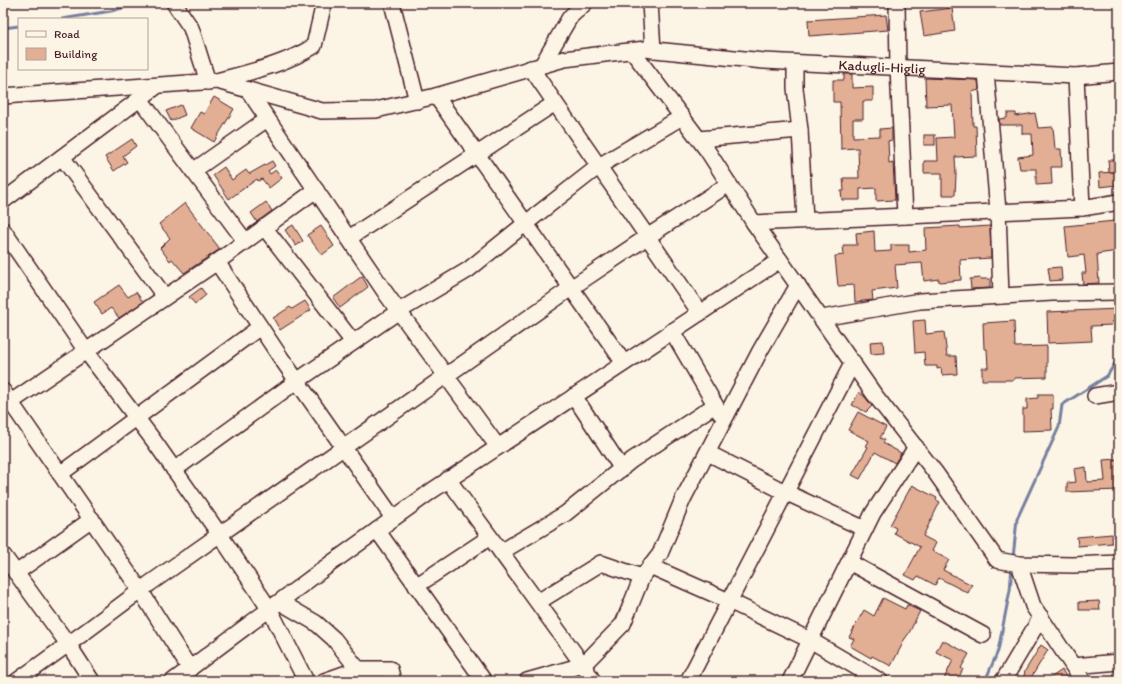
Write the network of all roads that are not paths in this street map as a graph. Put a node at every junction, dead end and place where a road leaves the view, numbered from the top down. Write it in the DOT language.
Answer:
graph roads {
  1 [pos="174,3"];
  2 [pos="324,3"];
  3 [pos="392,3"];
  4 [pos="585,3"];
  5 [pos="650,3"];
  6 [pos="897,3"];
  7 [pos="643,50"];
  8 [pos="795,62"];
  9 [pos="537,67"];
  10 [pos="898,67"];
  11 [pos="986,72"];
  12 [pos="1119,72"];
  13 [pos="1076,76"];
  14 [pos="212,82"];
  15 [pos="158,86"];
  16 [pos="248,90"];
  17 [pos="3,96"];
  18 [pos="436,96"];
  19 [pos="140,99"];
  20 [pos="416,101"];
  21 [pos="555,103"];
  22 [pos="682,117"];
  23 [pos="267,118"];
  24 [pos="800,130"];
  25 [pos="699,139"];
  26 [pos="477,154"];
  27 [pos="62,157"];
  28 [pos="599,166"];
  29 [pos="193,171"];
  30 [pos="729,184"];
  31 [pos="316,190"];
  32 [pos="3,201"];
  33 [pos="1119,202"];
  34 [pos="1082,208"];
  35 [pos="998,211"];
  36 [pos="905,216"];
  37 [pos="805,220"];
  38 [pos="754,222"];
  39 [pos="526,223"];
  40 [pos="264,227"];
  41 [pos="3,230"];
  42 [pos="647,237"];
  43 [pos="348,238"];
  44 [pos="245,241"];
  45 [pos="780,260"];
  46 [pos="217,262"];
  47 [pos="798,285"];
  48 [pos="572,288"];
  49 [pos="1119,292"];
  50 [pos="1001,296"];
  51 [pos="165,297"];
  52 [pos="399,311"];
  53 [pos="700,313"];
  54 [pos="822,318"];
  55 [pos="260,327"];
  56 [pos="672,331"];
  57 [pos="353,342"];
  58 [pos="86,351"];
  59 [pos="852,362"];
  60 [pos="624,363"];
  61 [pos="446,376"];
  62 [pos="297,381"];
  63 [pos="1119,392"];
  64 [pos="574,396"];
  65 [pos="1095,396"];
  66 [pos="7,397"];
  67 [pos="715,406"];
  68 [pos="136,418"];
  69 [pos="724,420"];
  70 [pos="498,446"];
  71 [pos="916,447"];
  72 [pos="343,448"];
  73 [pos="708,452"];
  74 [pos="622,469"];
  75 [pos="174,470"];
  76 [pos="60,474"];
  77 [pos="448,479"];
  78 [pos="786,492"];
  79 [pos="393,518"];
  80 [pos="92,519"];
  81 [pos="865,529"];
  82 [pos="377,530"];
  83 [pos="220,535"];
  84 [pos="490,537"];
  85 [pos="501,552"];
  86 [pos="3,555"];
  87 [pos="849,562"];
  88 [pos="1119,563"];
  89 [pos="1019,564"];
  90 [pos="646,571"];
  91 [pos="16,573"];
  92 [pos="416,586"];
  93 [pos="140,590"];
  94 [pos="729,601"];
  95 [pos="538,602"];
  96 [pos="275,606"];
  97 [pos="1041,618"];
  98 [pos="983,635"];
  99 [pos="810,640"];
  100 [pos="68,644"];
  101 [pos="1119,662"];
  102 [pos="583,665"];
  103 [pos="1073,666"];
  104 [pos="190,669"];
  105 [pos="358,669"];
  106 [pos="17,681"];
  107 [pos="92,681"];
  108 [pos="173,681"];
  109 [pos="306,681"];
  110 [pos="324,681"];
  111 [pos="393,681"];
  112 [pos="484,681"];
  113 [pos="527,681"];
  114 [pos="593,681"];
  115 [pos="688,681"];
  116 [pos="790,681"];
  117 [pos="880,681"];
  118 [pos="1003,681"];
  119 [pos="1083,681"];
  1 -- 14 [label="street"];
  2 -- 14 [label="street"];
  3 -- 20 [label="street"];
  4 -- 9 [label="street"];
  5 -- 7 [label="street"];
  6 -- 10 [label="street"];
  7 -- 8 [label="street, Kadugli-Higlig"];
  7 -- 9 [label="street, Kadugli-Higlig"];
  7 -- 22 [label="street"];
  8 -- 10 [label="street, Kadugli-Higlig"];
  8 -- 24 [label="street"];
  9 -- 18 [label="street, Kadugli-Higlig"];
  9 -- 21 [label="street"];
  10 -- 11 [label="street, Kadugli-Higlig"];
  10 -- 36 [label="street"];
  11 -- 13 [label="street, Kadugli-Higlig"];
  11 -- 35 [label="street"];
  12 -- 13 [label="street, Kadugli-Higlig"];
  13 -- 34 [label="street"];
  14 -- 15 [label="street"];
  14 -- 16 [label="street, Kadugli-Higlig"];
  15 -- 17 [label="street"];
  15 -- 19 [label="street"];
  16 -- 20 [label="street, Kadugli-Higlig"];
  16 -- 23 [label="street"];
  18 -- 20 [label="street, Kadugli-Higlig"];
  18 -- 26 [label="street"];
  19 -- 27 [label="street"];
  19 -- 29 [label="street"];
  21 -- 26 [label="street"];
  21 -- 28 [label="street"];
  22 -- 25 [label="street"];
  22 -- 28 [label="street"];
  23 -- 29 [label="street"];
  23 -- 31 [label="street"];
  24 -- 25 [label="street"];
  24 -- 37 [label="street"];
  25 -- 30 [label="street"];
  26 -- 39 [label="street"];
  26 -- 43 [label="street"];
  27 -- 32 [label="street"];
  27 -- 51 [label="street"];
  28 -- 39 [label="street"];
  28 -- 42 [label="street"];
  29 -- 44 [label="street"];
  30 -- 38 [label="street"];
  30 -- 42 [label="street"];
  31 -- 40 [label="street"];
  31 -- 43 [label="street"];
  33 -- 34 [label="street"];
  34 -- 35 [label="street"];
  35 -- 36 [label="street"];
  35 -- 50 [label="street"];
  36 -- 37 [label="street"];
  37 -- 38 [label="street"];
  38 -- 45 [label="street"];
  39 -- 48 [label="street"];
  39 -- 52 [label="street"];
  40 -- 44 [label="street"];
  40 -- 57 [label="street"];
  41 -- 58 [label="street"];
  42 -- 48 [label="street"];
  42 -- 53 [label="street"];
  43 -- 52 [label="street"];
  44 -- 46 [label="street"];
  45 -- 47 [label="street"];
  45 -- 53 [label="street"];
  46 -- 51 [label="street"];
  46 -- 55 [label="street"];
  47 -- 54 [label="street"];
  47 -- 69 [label="street"];
  48 -- 60 [label="street"];
  48 -- 61 [label="street"];
  49 -- 50 [label="street"];
  50 -- 54 [label="street"];
  51 -- 58 [label="street"];
  52 -- 57 [label="street"];
  52 -- 61 [label="street"];
  53 -- 56 [label="street"];
  54 -- 59 [label="street"];
  55 -- 62 [label="street"];
  55 -- 68 [label="street"];
  56 -- 60 [label="street"];
  56 -- 67 [label="street"];
  57 -- 62 [label="street"];
  58 -- 66 [label="street"];
  58 -- 68 [label="street"];
  59 -- 71 [label="street"];
  59 -- 78 [label="street"];
  60 -- 64 [label="street"];
  61 -- 70 [label="street"];
  61 -- 72 [label="street"];
  62 -- 72 [label="street"];
  62 -- 75 [label="street"];
  63 -- 65 [label="street"];
  64 -- 70 [label="street"];
  64 -- 74 [label="street"];
  66 -- 76 [label="street"];
  67 -- 69 [label="street"];
  67 -- 74 [label="street"];
  68 -- 75 [label="street"];
  68 -- 76 [label="street"];
  69 -- 73 [label="street"];
  70 -- 77 [label="street"];
  71 -- 81 [label="street"];
  71 -- 89 [label="street"];
  72 -- 79 [label="street"];
  72 -- 83 [label="street"];
  73 -- 78 [label="street"];
  73 -- 90 [label="street"];
  74 -- 85 [label="street"];
  75 -- 83 [label="street"];
  76 -- 80 [label="street"];
  77 -- 79 [label="street"];
  77 -- 84 [label="street"];
  78 -- 81 [label="street"];
  78 -- 94 [label="street"];
  79 -- 82 [label="street"];
  80 -- 91 [label="street"];
  80 -- 93 [label="street"];
  81 -- 87 [label="street"];
  82 -- 92 [label="street"];
  82 -- 96 [label="street"];
  83 -- 93 [label="street"];
  83 -- 96 [label="street"];
  84 -- 85 [label="street"];
  84 -- 92 [label="street"];
  85 -- 95 [label="street"];
  86 -- 91 [label="street"];
  87 -- 98 [label="street"];
  87 -- 99 [label="street"];
  88 -- 89 [label="street"];
  89 -- 97 [label="street"];
  90 -- 94 [label="street"];
  90 -- 95 [label="street"];
  90 -- 102 [label="street"];
  91 -- 100 [label="street"];
  92 -- 112 [label="street"];
  93 -- 100 [label="street"];
  93 -- 104 [label="street"];
  94 -- 99 [label="street"];
  94 -- 115 [label="street"];
  95 -- 102 [label="street"];
  96 -- 104 [label="street"];
  96 -- 105 [label="street"];
  96 -- 109 [label="street"];
  97 -- 103 [label="street"];
  97 -- 118 [label="street"];
  99 -- 116 [label="street"];
  99 -- 117 [label="street"];
  100 -- 106 [label="street"];
  100 -- 107 [label="street"];
  101 -- 103 [label="street"];
  102 -- 113 [label="street"];
  102 -- 114 [label="street"];
  103 -- 119 [label="street"];
  104 -- 108 [label="street"];
  105 -- 110 [label="street"];
  105 -- 111 [label="street"];
}
